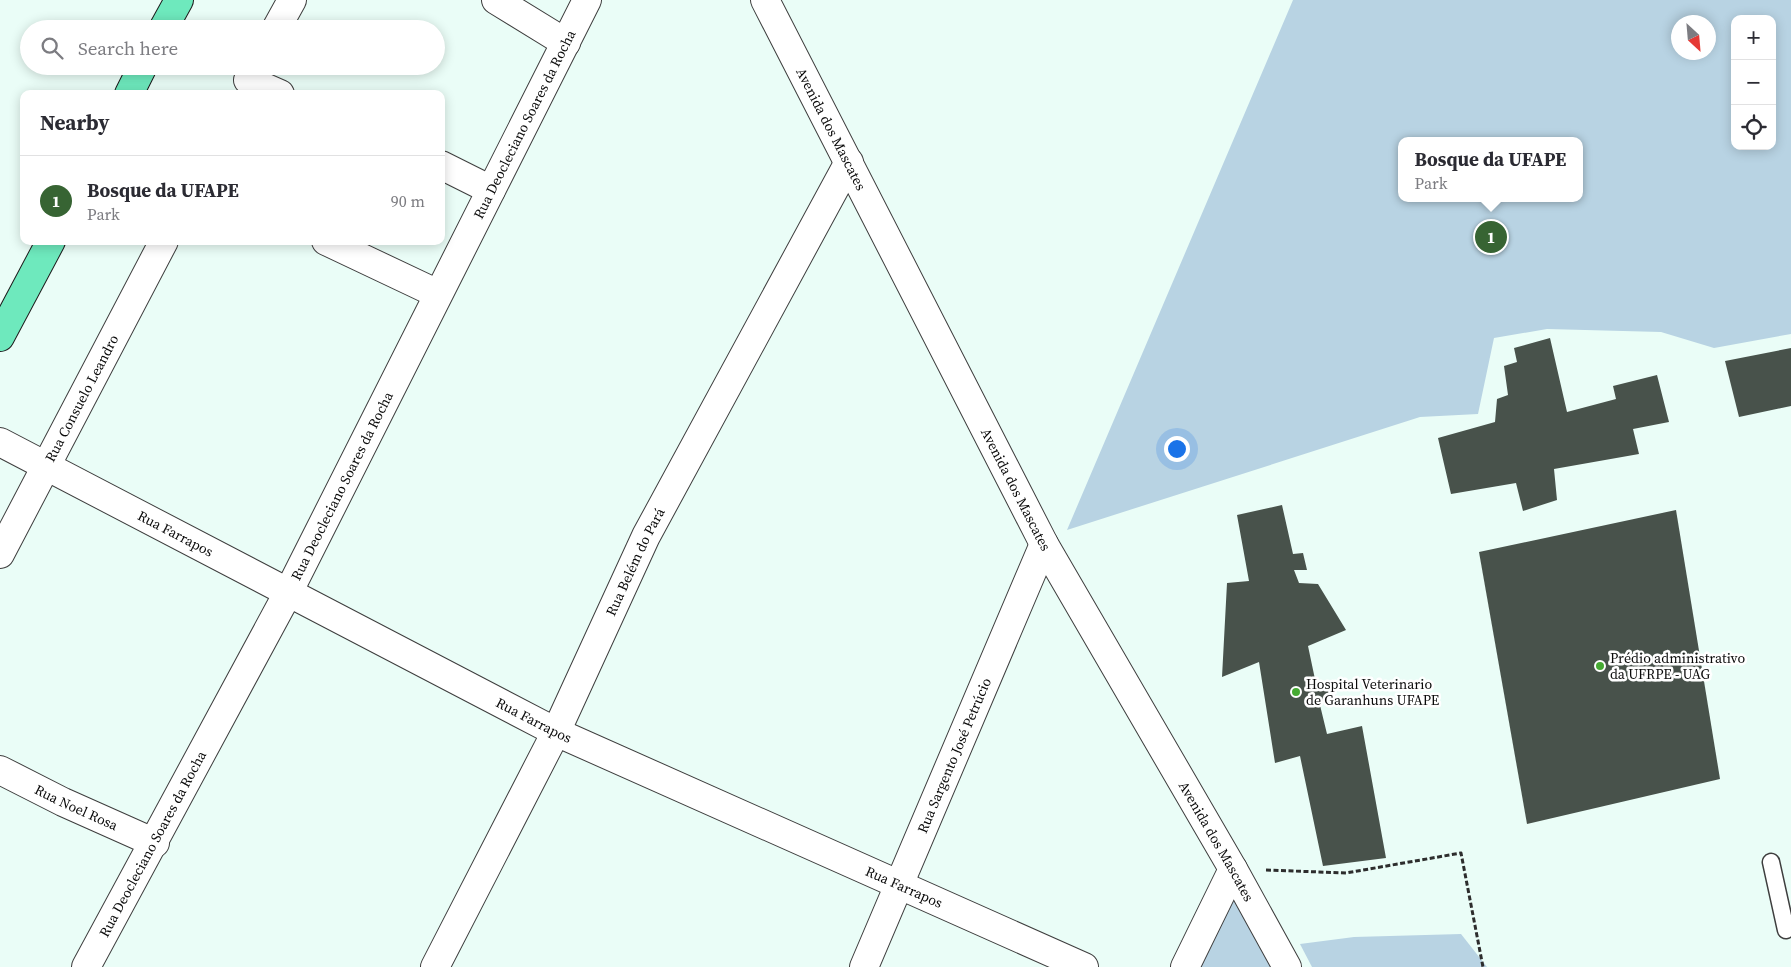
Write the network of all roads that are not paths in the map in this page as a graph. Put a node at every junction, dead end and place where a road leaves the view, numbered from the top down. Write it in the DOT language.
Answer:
graph roads {
  1 [pos="179,0"];
  2 [pos="292,0"];
  3 [pos="496,0"];
  4 [pos="587,0"];
  5 [pos="765,0"];
  6 [pos="168,20"];
  7 [pos="281,20"];
  8 [pos="566,43"];
  9 [pos="139,75"];
  10 [pos="248,80"];
  11 [pos="131,90"];
  12 [pos="271,90"];
  13 [pos="849,162"];
  14 [pos="445,167"];
  15 [pos="491,190"];
  16 [pos="49,245"];
  17 [pos="162,245"];
  18 [pos="334,245"];
  19 [pos="438,294"];
  20 [pos="0,337"];
  21 [pos="0,442"];
  22 [pos="46,466"];
  23 [pos="1044,544"];
  24 [pos="0,554"];
  25 [pos="289,591"];
  26 [pos="556,732"];
  27 [pos="0,770"];
  28 [pos="155,843"];
  29 [pos="1771,862"];
  30 [pos="1233,869"];
  31 [pos="899,886"];
  32 [pos="1786,930"];
  33 [pos="86,967"];
  34 [pos="435,967"];
  35 [pos="864,967"];
  36 [pos="1084,967"];
  37 [pos="1185,967"];
  38 [pos="1287,967"];
  1 -- 6 [label="main road"];
  2 -- 7 [label="street"];
  3 -- 8 [label="street"];
  4 -- 8 [label="street, Rua Deocleciano Soares da Rocha"];
  5 -- 13 [label="street, Avenida dos Mascates"];
  8 -- 15 [label="street, Rua Deocleciano Soares da Rocha"];
  9 -- 11 [label="main road"];
  10 -- 12 [label="street"];
  13 -- 23 [label="street, Avenida dos Mascates"];
  13 -- 26 [label="street, Rua Belém do Pará"];
  14 -- 15 [label="street"];
  15 -- 19 [label="street, Rua Deocleciano Soares da Rocha"];
  16 -- 20 [label="main road"];
  17 -- 22 [label="street, Rua Consuelo Leandro"];
  18 -- 19 [label="street"];
  19 -- 25 [label="street, Rua Deocleciano Soares da Rocha"];
  21 -- 22 [label="street, Rua Farrapos"];
  22 -- 24 [label="street, Rua Consuelo Leandro"];
  22 -- 25 [label="street, Rua Farrapos"];
  23 -- 30 [label="street, Avenida dos Mascates"];
  23 -- 31 [label="street, Rua Sargento José Petrúcio"];
  25 -- 26 [label="street, Rua Farrapos"];
  25 -- 28 [label="street, Rua Deocleciano Soares da Rocha"];
  26 -- 31 [label="street, Rua Farrapos"];
  26 -- 34 [label="street, Rua Belém do Pará"];
  27 -- 28 [label="street, Rua Noel Rosa"];
  28 -- 33 [label="street, Rua Deocleciano Soares da Rocha"];
  29 -- 32 [label="lane"];
  30 -- 37 [label="street"];
  30 -- 38 [label="street, Avenida dos Mascates"];
  31 -- 35 [label="street, Rua Sargento José Petrúcio"];
  31 -- 36 [label="street, Rua Farrapos"];
}
